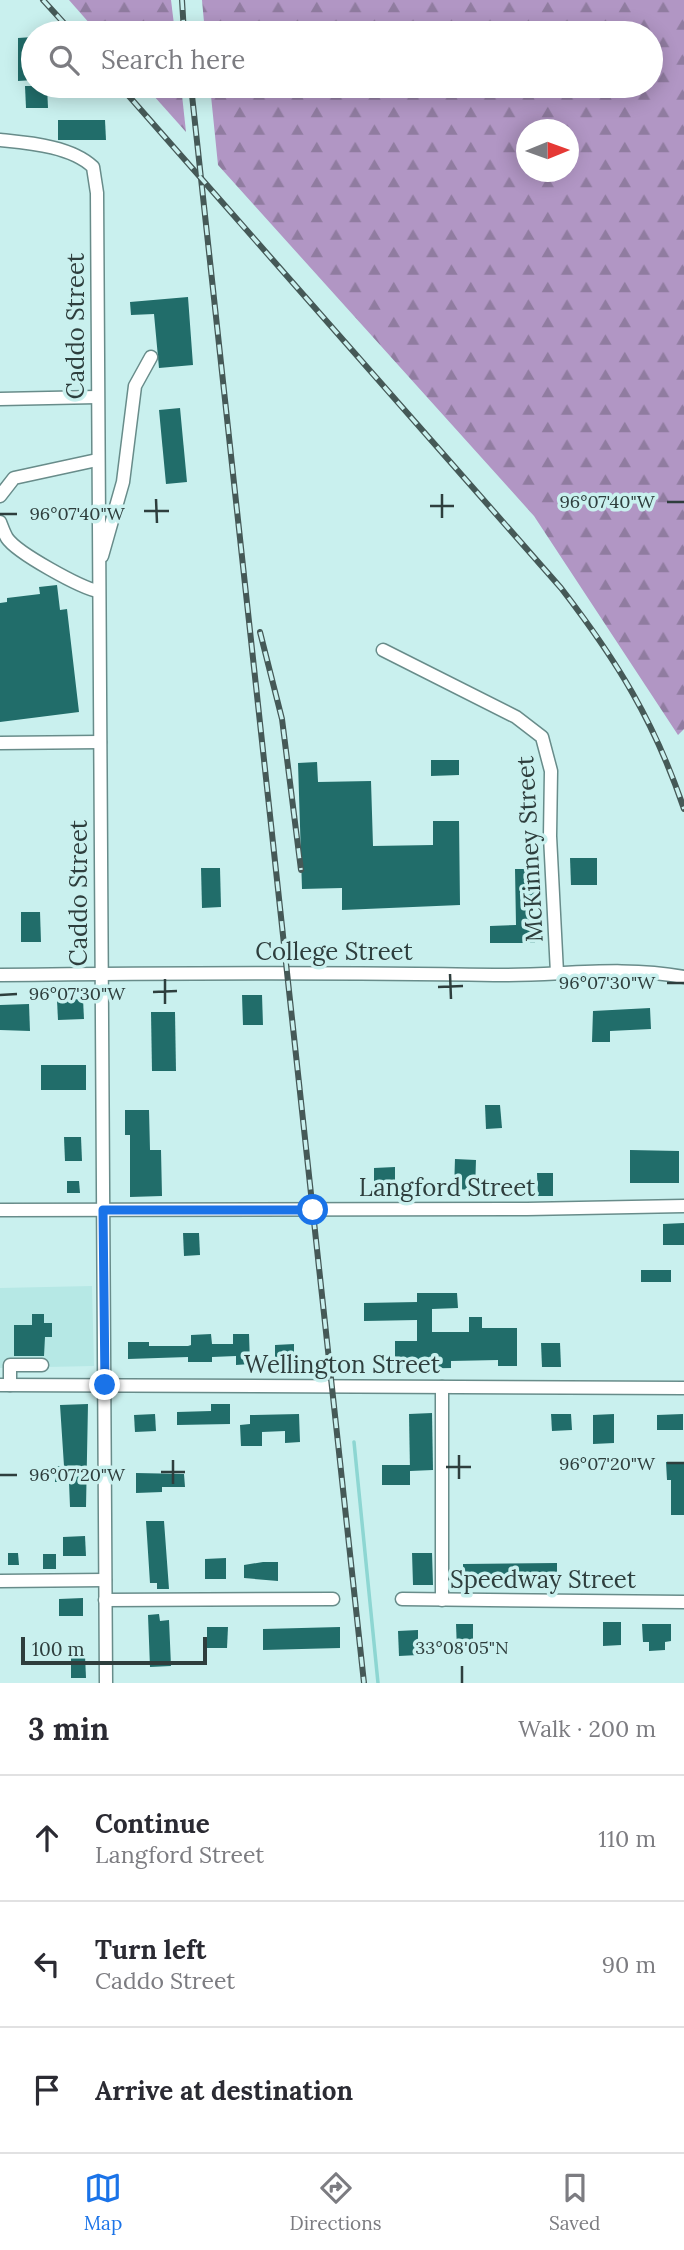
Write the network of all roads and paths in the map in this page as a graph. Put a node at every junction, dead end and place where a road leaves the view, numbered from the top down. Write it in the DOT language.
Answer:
graph roads {
  1 [pos="0,140"];
  2 [pos="151,357"];
  3 [pos="97,397"];
  4 [pos="0,399"];
  5 [pos="97,460"];
  6 [pos="0,496"];
  7 [pos="0,522"];
  8 [pos="98,570"];
  9 [pos="98,591"];
  10 [pos="383,650"];
  11 [pos="0,743"];
  12 [pos="100,743"];
  13 [pos="557,973"];
  14 [pos="100,974"];
  15 [pos="0,975"];
  16 [pos="684,977"];
  17 [pos="684,1206"];
  18 [pos="0,1210"];
  19 [pos="103,1210"];
  20 [pos="42,1365"];
  21 [pos="5,1385"];
  22 [pos="105,1385"];
  23 [pos="442,1387"];
  24 [pos="684,1388"];
  25 [pos="105,1580"];
  26 [pos="0,1581"];
  27 [pos="333,1599"];
  28 [pos="402,1599"];
  29 [pos="105,1600"];
  30 [pos="442,1600"];
  31 [pos="684,1602"];
  32 [pos="106,1683"];
  1 -- 3 [label="street, Caddo Street"];
  2 -- 8 [label="street"];
  3 -- 4 [label="street"];
  3 -- 5 [label="street, Caddo Street"];
  5 -- 6 [label="street"];
  5 -- 8 [label="street, Caddo Street"];
  7 -- 9 [label="street"];
  8 -- 9 [label="street, Caddo Street"];
  9 -- 12 [label="street, Caddo Street"];
  10 -- 13 [label="street, McKinney Street"];
  11 -- 12 [label="street"];
  12 -- 14 [label="street, Caddo Street"];
  13 -- 14 [label="street, College Street"];
  13 -- 16 [label="street, College Street"];
  14 -- 15 [label="street, College Street"];
  14 -- 19 [label="street, Caddo Street"];
  17 -- 19 [label="street, Langford Street"];
  18 -- 19 [label="street, Langford Street"];
  19 -- 22 [label="street, Caddo Street"];
  20 -- 21 [label="street"];
  21 -- 22 [label="street, Wellington Street"];
  22 -- 23 [label="street, Wellington Street"];
  22 -- 25 [label="street, Caddo Street"];
  23 -- 24 [label="street, Wellington Street"];
  23 -- 30 [label="street"];
  25 -- 26 [label="street"];
  25 -- 29 [label="street, Caddo Street"];
  27 -- 29 [label="street"];
  28 -- 30 [label="street, Speedway Street"];
  29 -- 32 [label="street, Caddo Street"];
  30 -- 31 [label="street, Speedway Street"];
}
